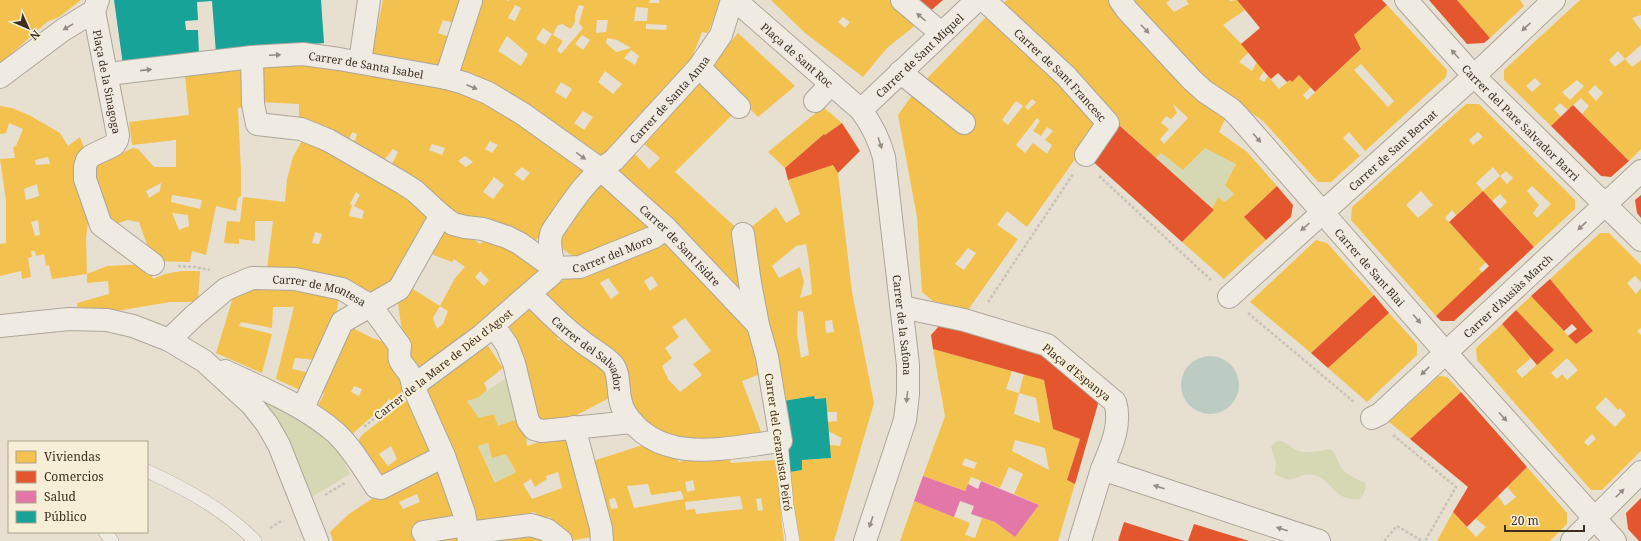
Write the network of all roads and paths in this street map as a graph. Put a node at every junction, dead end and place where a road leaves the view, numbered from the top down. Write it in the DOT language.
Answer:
graph roads {
  1 [pos="369,0"];
  2 [pos="902,0"];
  3 [pos="977,0"];
  4 [pos="984,0"];
  5 [pos="1120,0"];
  6 [pos="1406,0"];
  7 [pos="1554,0"];
  8 [pos="471,1"];
  9 [pos="97,5"];
  10 [pos="731,7"];
  11 [pos="941,33"];
  12 [pos="252,57"];
  13 [pos="360,62"];
  14 [pos="699,67"];
  15 [pos="900,72"];
  16 [pos="108,74"];
  17 [pos="1474,76"];
  18 [pos="0,77"];
  19 [pos="446,78"];
  20 [pos="831,84"];
  21 [pos="815,101"];
  22 [pos="739,107"];
  23 [pos="861,110"];
  24 [pos="964,123"];
  25 [pos="1084,158"];
  26 [pos="600,169"];
  27 [pos="1641,171"];
  28 [pos="1605,204"];
  29 [pos="1323,211"];
  30 [pos="441,215"];
  31 [pos="666,228"];
  32 [pos="1641,240"];
  33 [pos="743,242"];
  34 [pos="153,264"];
  35 [pos="554,268"];
  36 [pos="252,278"];
  37 [pos="530,294"];
  38 [pos="1229,297"];
  39 [pos="371,306"];
  40 [pos="902,307"];
  41 [pos="758,325"];
  42 [pos="0,326"];
  43 [pos="494,326"];
  44 [pos="169,340"];
  45 [pos="1445,352"];
  46 [pos="204,361"];
  47 [pos="412,386"];
  48 [pos="302,408"];
  49 [pos="1372,418"];
  50 [pos="632,422"];
  51 [pos="574,427"];
  52 [pos="781,441"];
  53 [pos="346,443"];
  54 [pos="444,456"];
  55 [pos="1102,469"];
  56 [pos="148,471"];
  57 [pos="366,471"];
  58 [pos="1641,472"];
  59 [pos="304,507"];
  60 [pos="1594,519"];
  61 [pos="423,532"];
  62 [pos="106,533"];
  63 [pos="468,533"];
  64 [pos="254,540"];
  65 [pos="112,541"];
  66 [pos="317,541"];
  67 [pos="561,541"];
  68 [pos="602,541"];
  69 [pos="793,541"];
  70 [pos="865,541"];
  71 [pos="1080,541"];
  72 [pos="1319,541"];
  73 [pos="1384,541"];
  74 [pos="1422,541"];
  75 [pos="1572,541"];
  76 [pos="1615,541"];
  1 -- 13 [label="street"];
  11 -- 2 [label="street, one-way"];
  3 -- 11 [label="street, Carrer de Sant Miquel"];
  4 -- 25 [label="street, Carrer de Sant Francesc"];
  5 -- 29 [label="street, Carrer de Sant Blai, one-way"];
  17 -- 6 [label="street, Carrer del Pare Salvador Barri, one-way"];
  7 -- 17 [label="street, Carrer de Sant Bernat, one-way"];
  8 -- 19 [label="street"];
  9 -- 16 [label="street, Plaça de la Sinagoga"];
  9 -- 18 [label="street, Plaça de la Sinagoga, one-way"];
  10 -- 14 [label="street, Carrer de Santa Anna"];
  10 -- 20 [label="street, Plaça de Sant Roc"];
  11 -- 15 [label="street, Carrer de Sant Miquel"];
  12 -- 13 [label="street, Carrer de Santa Isabel, one-way"];
  16 -- 12 [label="street, Carrer de Santa Isabel, one-way"];
  12 -- 30 [label="street"];
  13 -- 19 [label="street, Carrer de Santa Isabel"];
  14 -- 22 [label="street"];
  14 -- 26 [label="street, Carrer de Santa Anna"];
  15 -- 23 [label="street, Carrer de Sant Miquel"];
  15 -- 24 [label="street"];
  16 -- 34 [label="street, Plaça de la Sinagoga"];
  17 -- 28 [label="street, Carrer del Pare Salvador Barri"];
  17 -- 29 [label="street, Carrer de Sant Bernat"];
  19 -- 26 [label="street, Carrer de Santa Isabel, one-way"];
  20 -- 21 [label="street"];
  20 -- 23 [label="street, Plaça de Sant Roc"];
  23 -- 40 [label="street, Carrer de la Safona, one-way"];
  26 -- 31 [label="street, Carrer de Sant Isidre"];
  26 -- 35 [label="street, Carrer de Santa Anna"];
  27 -- 28 [label="street, Carrer d'Ausiàs March"];
  28 -- 32 [label="street, Carrer del Pare Salvador Barri"];
  28 -- 45 [label="street, Carrer d'Ausiàs March, one-way"];
  29 -- 38 [label="street, Carrer de Sant Bernat, one-way"];
  29 -- 45 [label="street, Carrer de Sant Blai, one-way"];
  30 -- 35 [label="street"];
  30 -- 39 [label="street, Carrer de Montesa"];
  31 -- 35 [label="street, Carrer del Moro"];
  31 -- 41 [label="street, Carrer de Sant Isidre"];
  33 -- 41 [label="street, Carrer del Ceramista Peiró"];
  34 -- 36 [label="path"];
  35 -- 37 [label="street, Carrer de la Mare de Déu d'Agost"];
  36 -- 39 [label="street, Carrer de Montesa"];
  36 -- 44 [label="street, Carrer de Montesa"];
  37 -- 43 [label="street, Carrer de la Mare de Déu d'Agost"];
  37 -- 50 [label="street, Carrer del Salvador"];
  39 -- 47 [label="street"];
  39 -- 48 [label="street"];
  40 -- 55 [label="street, Plaça d'Espanya"];
  40 -- 70 [label="street, Carrer de la Safona, one-way"];
  41 -- 52 [label="street, Carrer del Ceramista Peiró"];
  42 -- 44 [label="street"];
  43 -- 47 [label="street, Carrer de la Mare de Déu d'Agost"];
  43 -- 51 [label="street"];
  44 -- 46 [label="street"];
  45 -- 49 [label="street, Carrer d'Ausiàs March, one-way"];
  45 -- 60 [label="street, Carrer de Sant Blai, one-way"];
  46 -- 48 [label="street"];
  46 -- 59 [label="street"];
  47 -- 53 [label="path, Carrer de la Mare de Déu d'Agost"];
  47 -- 54 [label="street"];
  48 -- 53 [label="street"];
  50 -- 51 [label="street"];
  50 -- 52 [label="street, Carrer del Salvador"];
  51 -- 68 [label="street"];
  52 -- 69 [label="lane, Carrer del Ceramista Peiró"];
  53 -- 57 [label="street"];
  54 -- 57 [label="street"];
  54 -- 63 [label="street"];
  55 -- 71 [label="street, Plaça d'Espanya"];
  72 -- 55 [label="street, one-way"];
  56 -- 64 [label="lane"];
  57 -- 59 [label="path"];
  60 -- 58 [label="street, one-way"];
  59 -- 64 [label="path"];
  59 -- 66 [label="street"];
  60 -- 75 [label="street"];
  60 -- 76 [label="street, Carrer de Sant Blai"];
  61 -- 63 [label="street"];
  62 -- 65 [label="lane"];
  63 -- 67 [label="street"];
  73 -- 74 [label="path"];
}
